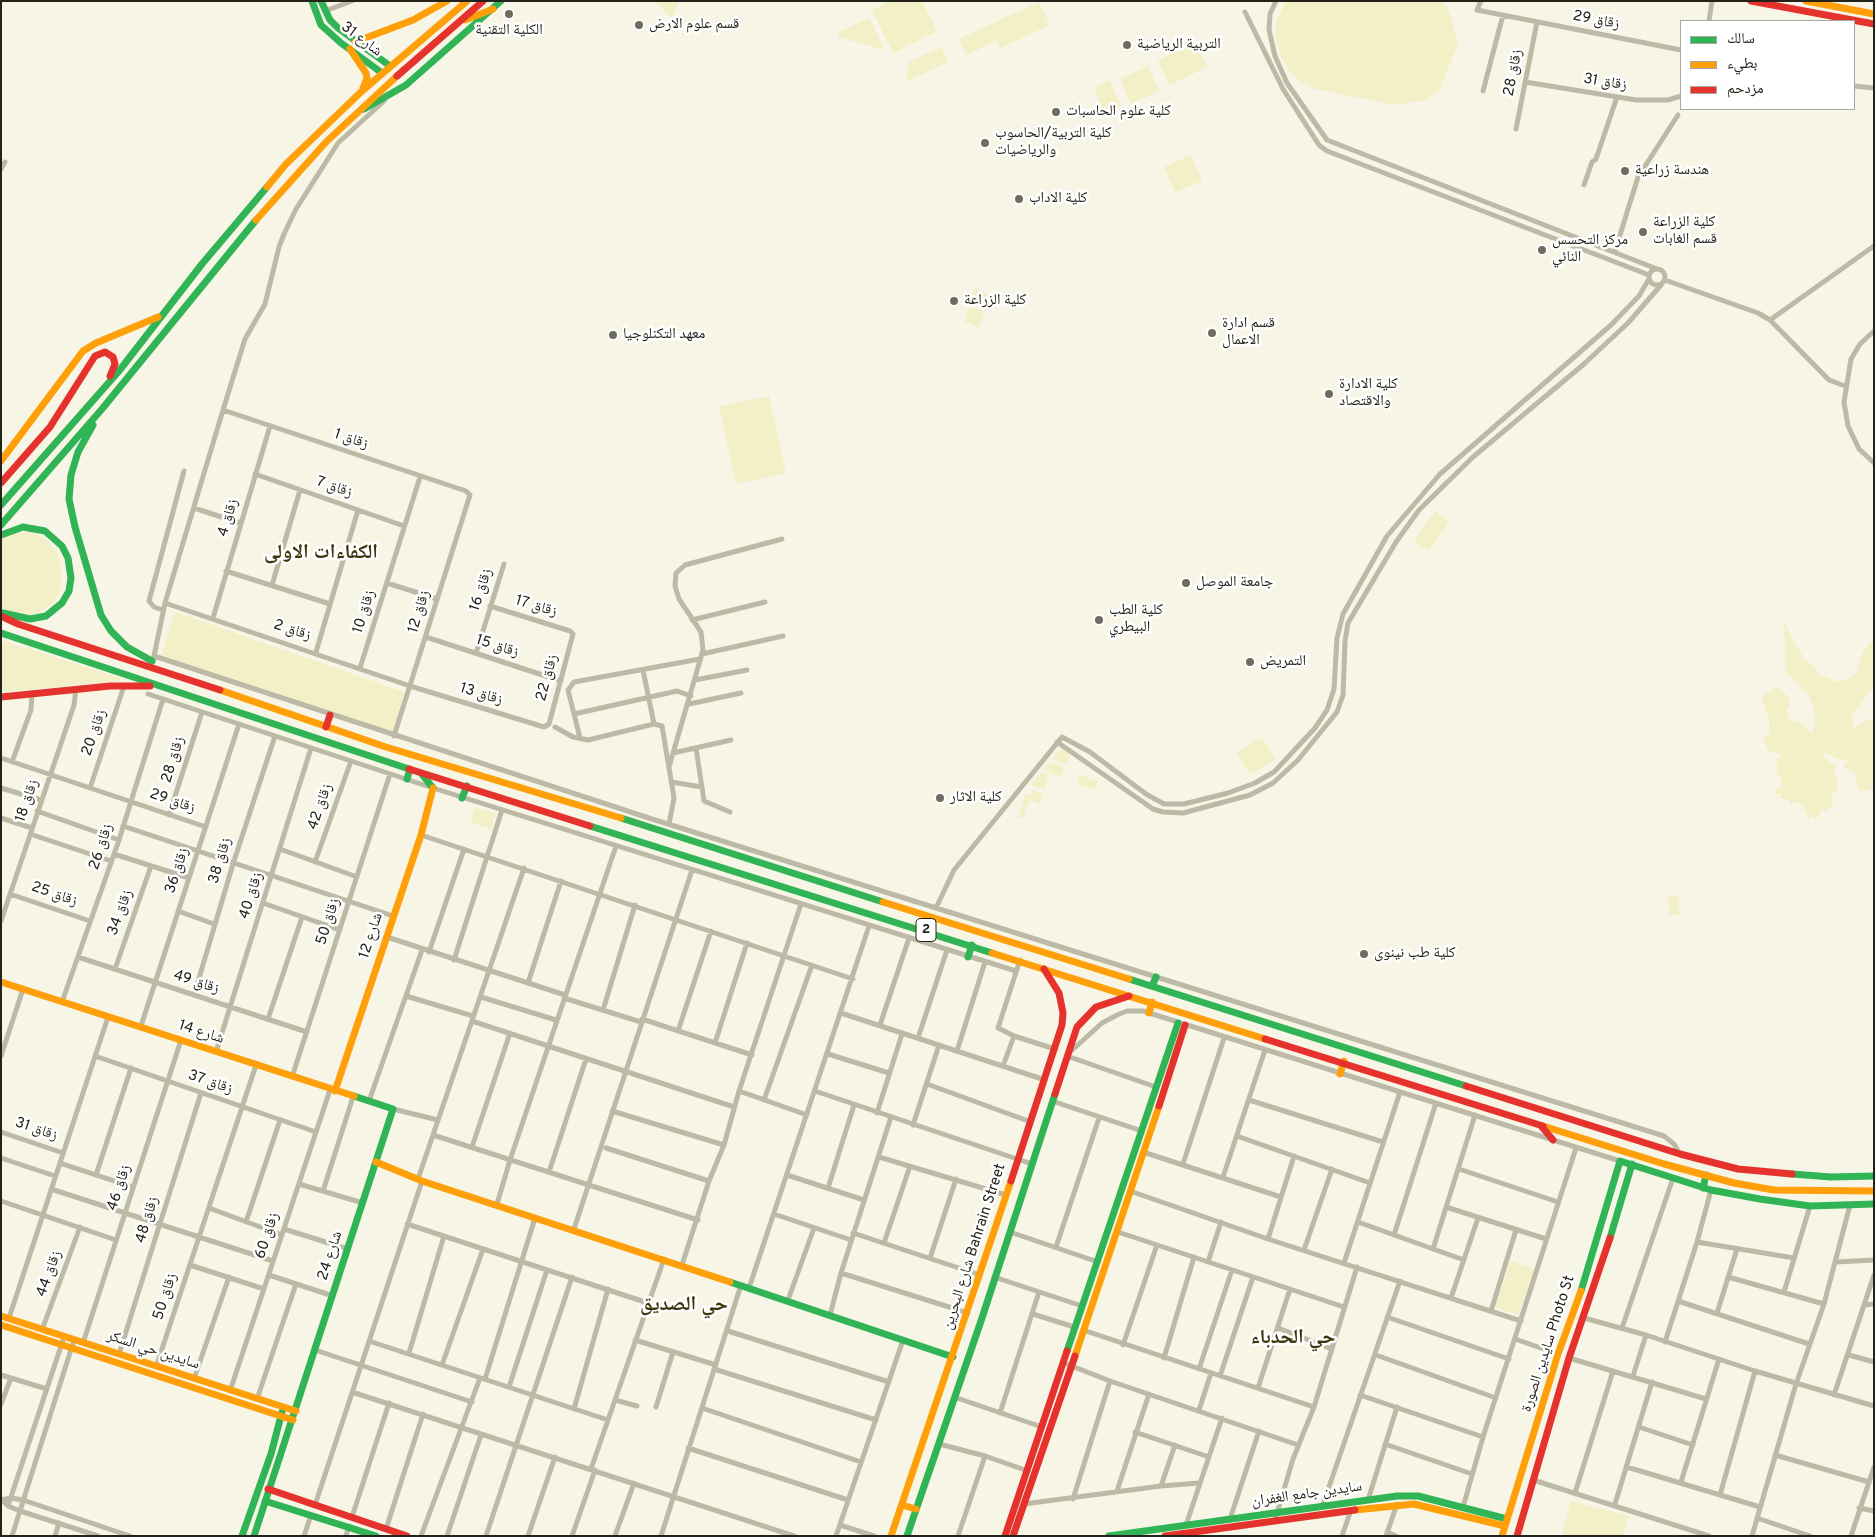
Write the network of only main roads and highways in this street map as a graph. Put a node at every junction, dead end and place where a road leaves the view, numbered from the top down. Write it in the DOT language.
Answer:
graph roads {
  1 [pos="312,1"];
  2 [pos="321,1"];
  3 [pos="447,1"];
  4 [pos="467,1"];
  5 [pos="483,1"];
  6 [pos="501,1"];
  7 [pos="1751,1"];
  8 [pos="1804,1"];
  9 [pos="1821,2"];
  10 [pos="493,9"];
  11 [pos="1874,14"];
  12 [pos="1852,20"];
  13 [pos="460,21"];
  14 [pos="1855,21"];
  15 [pos="1874,24"];
  16 [pos="347,36"];
  17 [pos="355,42"];
  18 [pos="341,43"];
  19 [pos="350,49"];
  20 [pos="390,66"];
  21 [pos="382,73"];
  22 [pos="362,91"];
  23 [pos="359,111"];
  24 [pos="172,303"];
  25 [pos="97,395"];
  26 [pos="102,409"];
  27 [pos="1,461"];
  28 [pos="1,483"];
  29 [pos="1,504"];
  30 [pos="1,525"];
  31 [pos="1,535"];
  32 [pos="1,614"];
  33 [pos="1,633"];
  34 [pos="190,680"];
  35 [pos="166,688"];
  36 [pos="1,697"];
  37 [pos="330,715"];
  38 [pos="265,722"];
  39 [pos="326,727"];
  40 [pos="262,732"];
  41 [pos="410,769"];
  42 [pos="421,772"];
  43 [pos="407,780"];
  44 [pos="540,782"];
  45 [pos="467,786"];
  46 [pos="537,792"];
  47 [pos="462,798"];
  48 [pos="809,879"];
  49 [pos="805,892"];
  50 [pos="927,906"];
  51 [pos="924,914"];
  52 [pos="972,945"];
  53 [pos="968,957"];
  54 [pos="1043,968"];
  55 [pos="1156,977"];
  56 [pos="1,982"];
  57 [pos="1152,986"];
  58 [pos="1129,996"];
  59 [pos="1152,1002"];
  60 [pos="1148,1013"];
  61 [pos="1344,1062"];
  62 [pos="1418,1071"];
  63 [pos="1340,1074"];
  64 [pos="1413,1084"];
  65 [pos="333,1090"];
  66 [pos="394,1109"];
  67 [pos="1542,1126"];
  68 [pos="1553,1140"];
  69 [pos="376,1162"];
  70 [pos="1632,1164"];
  71 [pos="1706,1175"];
  72 [pos="1874,1176"];
  73 [pos="1831,1177"];
  74 [pos="1703,1188"];
  75 [pos="1874,1190"];
  76 [pos="1831,1192"];
  77 [pos="1874,1204"];
  78 [pos="1114,1214"];
  79 [pos="1122,1216"];
  80 [pos="5,1317"];
  81 [pos="1,1325"];
  82 [pos="953,1357"];
  83 [pos="1053,1394"];
  84 [pos="1062,1397"];
  85 [pos="283,1407"];
  86 [pos="296,1411"];
  87 [pos="281,1415"];
  88 [pos="292,1420"];
  89 [pos="1524,1467"];
  90 [pos="1536,1470"];
  91 [pos="268,1489"];
  92 [pos="284,1494"];
  93 [pos="265,1501"];
  94 [pos="902,1505"];
  95 [pos="280,1506"];
  96 [pos="916,1509"];
  97 [pos="1276,1517"];
  98 [pos="1506,1522"];
  99 [pos="1201,1533"];
  100 [pos="242,1536"];
  101 [pos="254,1536"];
  102 [pos="376,1536"];
  103 [pos="407,1536"];
  104 [pos="891,1536"];
  105 [pos="907,1536"];
  106 [pos="1005,1536"];
  107 [pos="1013,1536"];
  108 [pos="1109,1536"];
  109 [pos="1164,1536"];
  110 [pos="1502,1536"];
  111 [pos="1517,1536"];
  1 -- 18 [label="main road, شارع 31"];
  2 -- 16 [label="main road, شارع 31"];
  3 -- 17 [label="main road"];
  4 -- 20 [label="main road"];
  5 -- 13 [label="main road"];
  6 -- 10 [label="main road"];
  7 -- 12 [label="main road"];
  8 -- 9 [label="main road"];
  9 -- 11 [label="main road"];
  10 -- 13 [label="main road"];
  10 -- 23 [label="main road"];
  13 -- 23 [label="main road"];
  14 -- 15 [label="main road"];
  16 -- 17 [label="main road, شارع 31"];
  16 -- 18 [label="main road"];
  17 -- 20 [label="main road, شارع 31"];
  18 -- 19 [label="main road, شارع 31"];
  19 -- 21 [label="main road, شارع 31"];
  19 -- 22 [label="main road"];
  20 -- 21 [label="main road"];
  21 -- 22 [label="main road"];
  22 -- 24 [label="main road"];
  23 -- 26 [label="main road"];
  24 -- 25 [label="main road"];
  24 -- 27 [label="main road"];
  25 -- 28 [label="main road"];
  25 -- 29 [label="main road"];
  26 -- 30 [label="main road"];
  26 -- 34 [label="main road"];
  31 -- 32 [label="main road"];
  32 -- 34 [label="main road, 2"];
  33 -- 35 [label="main road, 2"];
  34 -- 39 [label="main road, 2"];
  35 -- 36 [label="main road"];
  35 -- 38 [label="main road, 2"];
  37 -- 39 [label="main road"];
  38 -- 40 [label="main road"];
  38 -- 41 [label="main road, 2"];
  39 -- 46 [label="main road, 2"];
  41 -- 42 [label="main road, 2"];
  41 -- 43 [label="main road"];
  42 -- 45 [label="main road, 2"];
  42 -- 65 [label="main road, شارع 12"];
  44 -- 46 [label="main road"];
  45 -- 47 [label="main road"];
  45 -- 49 [label="main road, 2"];
  46 -- 48 [label="main road, 2"];
  48 -- 49 [label="main road"];
  48 -- 51 [label="main road, 2"];
  49 -- 52 [label="main road, 2"];
  50 -- 51 [label="main road"];
  51 -- 57 [label="main road, 2"];
  52 -- 53 [label="main road"];
  52 -- 54 [label="main road, 2"];
  54 -- 58 [label="main road, 2"];
  54 -- 82 [label="main road, شارع البحرين Bahrain Street"];
  55 -- 57 [label="main road"];
  56 -- 65 [label="main road, شارع 14"];
  57 -- 62 [label="main road, 2"];
  58 -- 59 [label="main road, 2"];
  58 -- 96 [label="main road, شارع البحرين Bahrain Street"];
  59 -- 60 [label="main road"];
  59 -- 61 [label="main road, 2"];
  61 -- 63 [label="main road"];
  61 -- 64 [label="main road, 2"];
  62 -- 64 [label="main road"];
  62 -- 73 [label="main road, 2"];
  64 -- 67 [label="main road, 2"];
  65 -- 66 [label="main road, شارع 14"];
  66 -- 69 [label="main road, شارع 24"];
  67 -- 68 [label="main road"];
  67 -- 71 [label="main road, 2"];
  69 -- 82 [label="main road"];
  69 -- 86 [label="main road, شارع 24"];
  70 -- 74 [label="main road"];
  70 -- 89 [label="main road, سايدين الصورة Photo St"];
  70 -- 90 [label="main road, سايدين الصورة Photo St"];
  71 -- 74 [label="main road"];
  71 -- 76 [label="main road, 2"];
  72 -- 73 [label="main road, 2"];
  73 -- 76 [label="main road"];
  74 -- 77 [label="main road"];
  75 -- 76 [label="main road, 2"];
  78 -- 79 [label="main road"];
  78 -- 79 [label="main road"];
  78 -- 83 [label="main road"];
  79 -- 84 [label="main road"];
  80 -- 85 [label="main road, سايدين حي السكر"];
  81 -- 87 [label="main road, سايدين حي السكر"];
  82 -- 94 [label="main road, شارع البحرين Bahrain Street"];
  83 -- 84 [label="main road"];
  83 -- 106 [label="main road"];
  84 -- 107 [label="main road"];
  85 -- 86 [label="main road, سايدين حي السكر"];
  85 -- 87 [label="main road"];
  86 -- 88 [label="main road, شارع 24"];
  87 -- 88 [label="main road, سايدين حي السكر"];
  87 -- 100 [label="main road"];
  88 -- 91 [label="main road, شارع 24"];
  89 -- 90 [label="main road"];
  89 -- 98 [label="main road, سايدين الصورة Photo St"];
  90 -- 111 [label="main road, سايدين الصورة Photo St"];
  91 -- 92 [label="main road"];
  91 -- 93 [label="main road, شارع 24"];
  92 -- 95 [label="main road"];
  92 -- 103 [label="main road"];
  93 -- 95 [label="main road"];
  93 -- 101 [label="main road, شارع 24"];
  94 -- 96 [label="main road"];
  94 -- 104 [label="main road, شارع البحرين Bahrain Street"];
  95 -- 102 [label="main road"];
  96 -- 105 [label="main road, شارع البحرين Bahrain Street"];
  97 -- 98 [label="main road, سايدين جامع الغفران"];
  97 -- 98 [label="main road, سايدين جامع الغفران"];
  97 -- 99 [label="main road, سايدين جامع الغفران"];
  97 -- 108 [label="main road, سايدين جامع الغفران"];
  98 -- 110 [label="main road, سايدين الصورة Photo St"];
  99 -- 109 [label="main road, سايدين جامع الغفران"];
}
